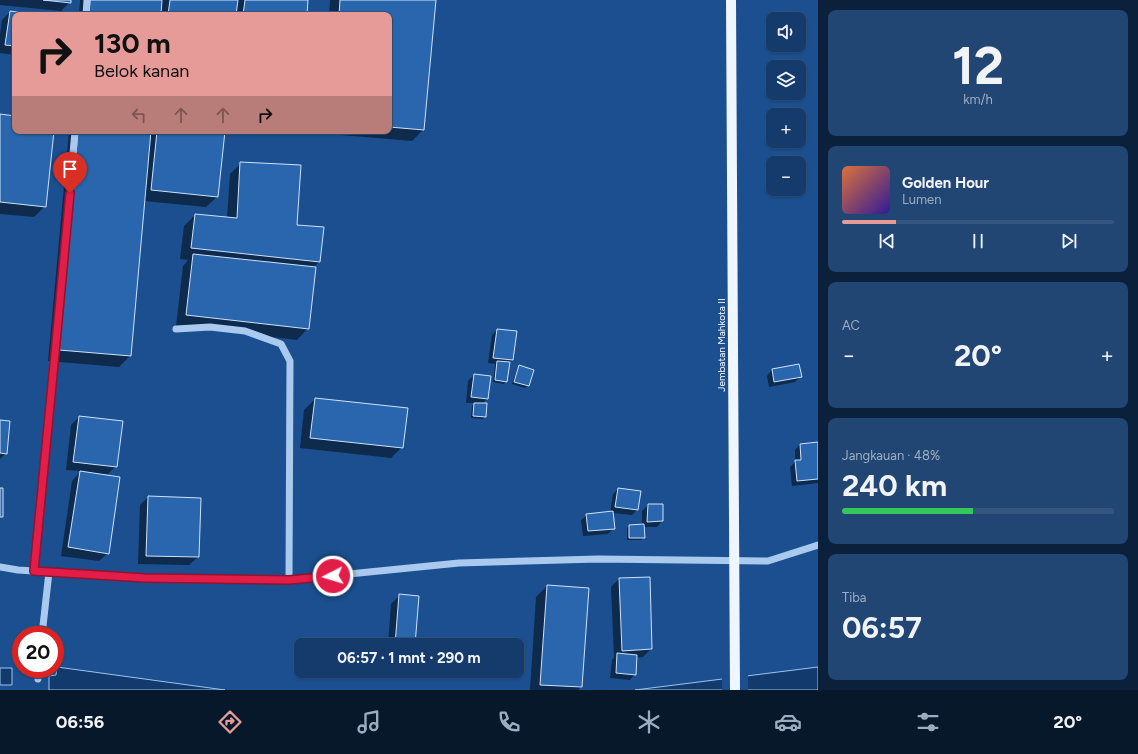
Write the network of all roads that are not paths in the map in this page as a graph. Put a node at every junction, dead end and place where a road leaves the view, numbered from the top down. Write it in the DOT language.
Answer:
graph roads {
  1 [pos="87,0"];
  2 [pos="731,0"];
  3 [pos="86,12"];
  4 [pos="75,134"];
  5 [pos="176,329"];
  6 [pos="818,545"];
  7 [pos="0,567"];
  8 [pos="34,571"];
  9 [pos="49,572"];
  10 [pos="289,580"];
  11 [pos="43,626"];
  12 [pos="735,690"];
  1 -- 3 [label="lane"];
  2 -- 12 [label="main road, Jembatan Mahkota II, bridge"];
  4 -- 8 [label="lane"];
  5 -- 10 [label="lane"];
  6 -- 10 [label="lane"];
  7 -- 8 [label="lane"];
  8 -- 9 [label="lane"];
  9 -- 10 [label="lane"];
  9 -- 11 [label="lane"];
}
